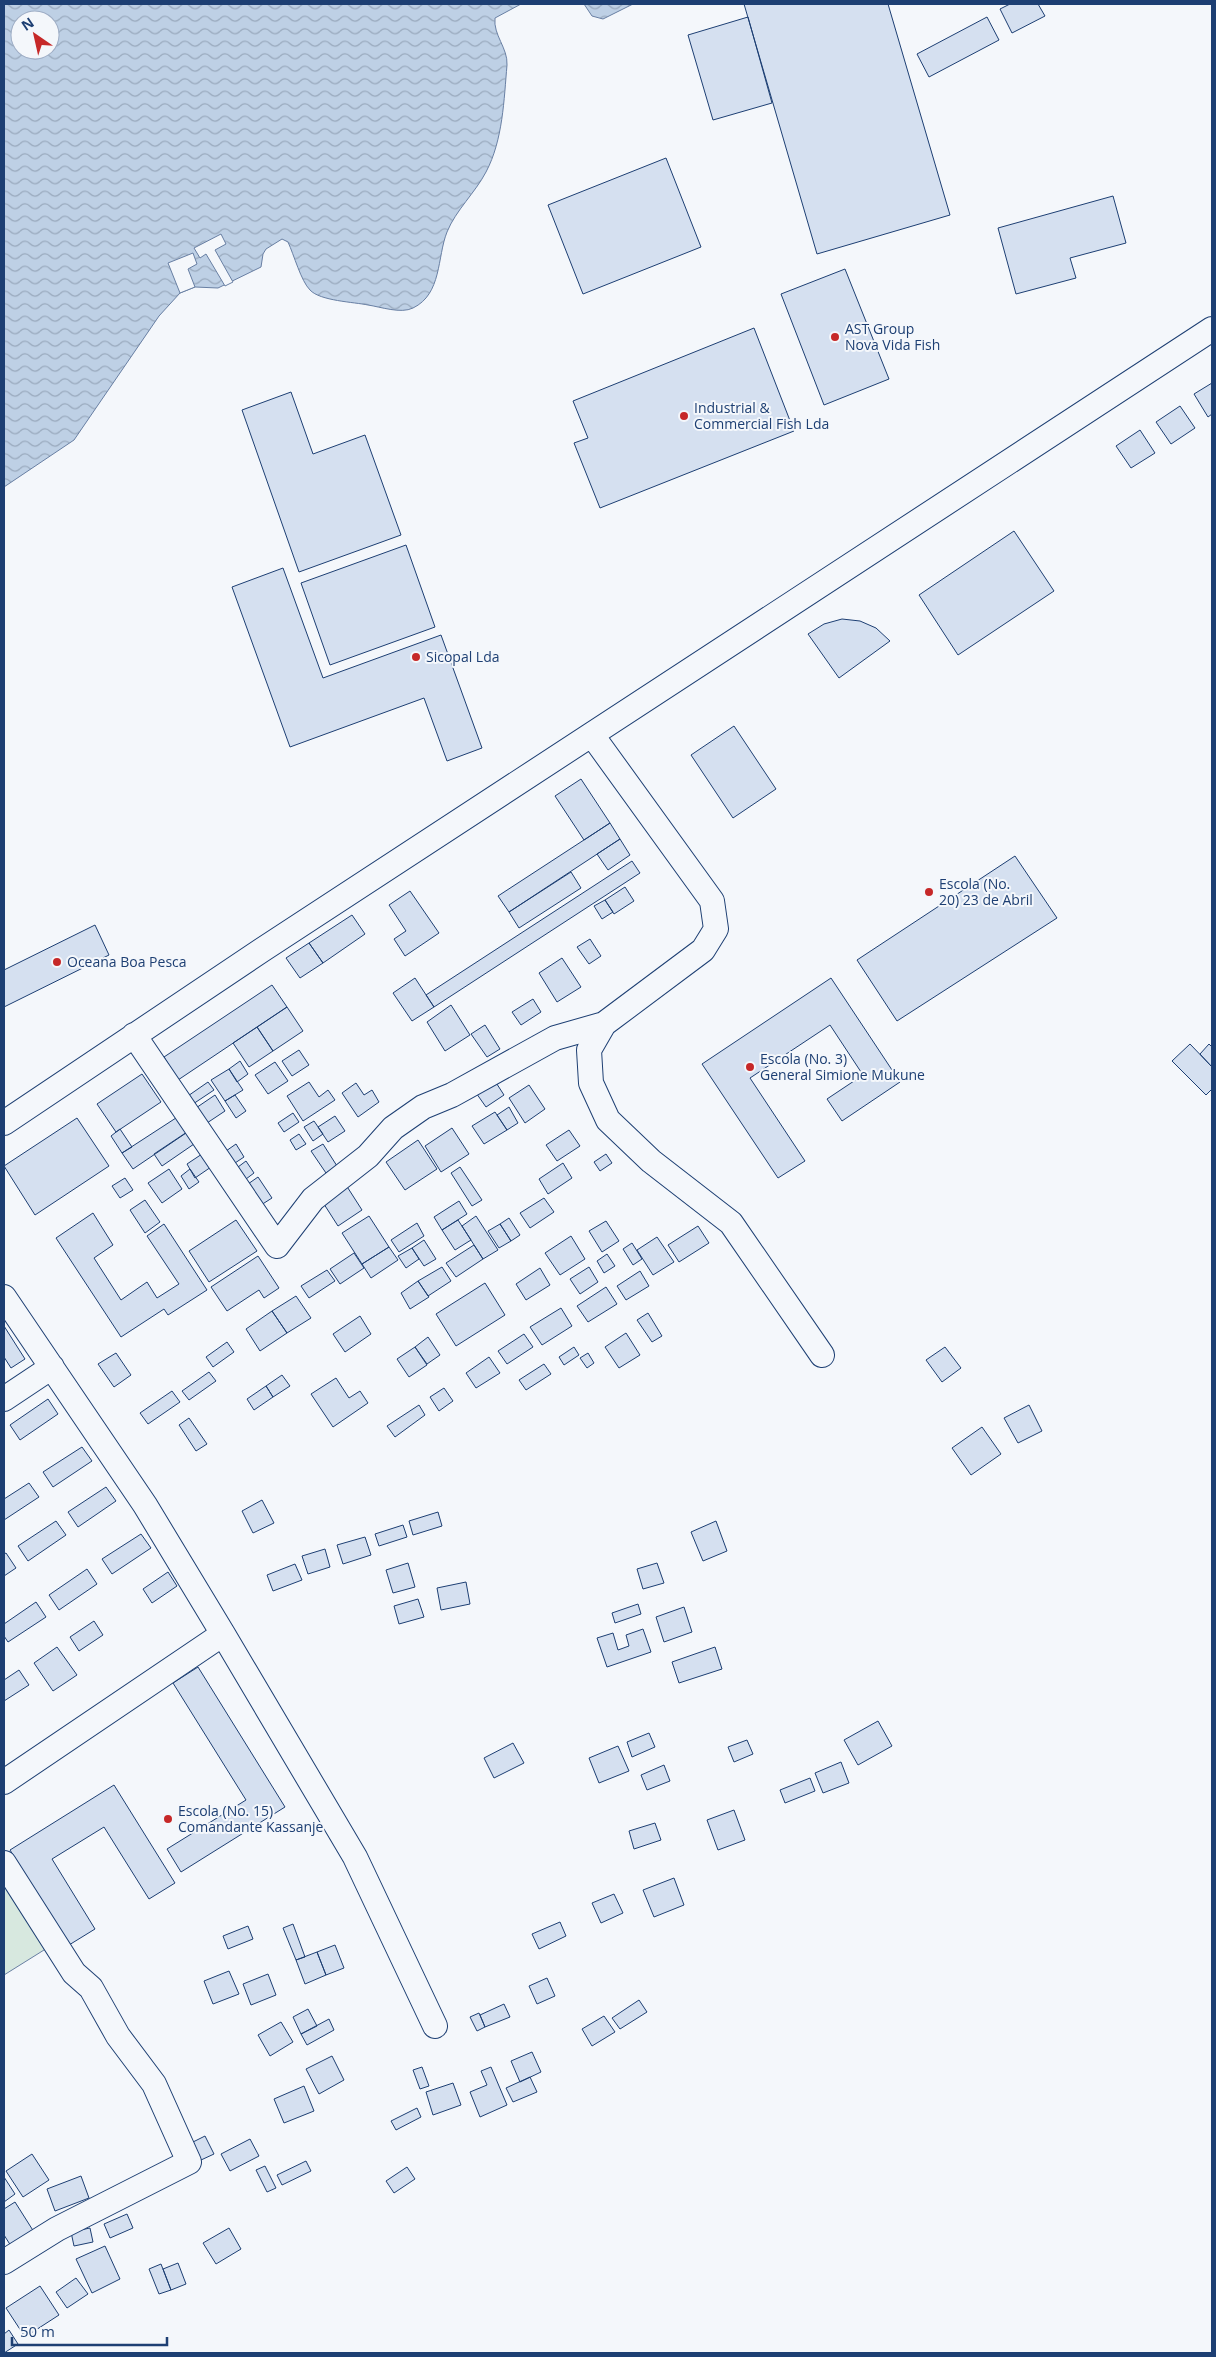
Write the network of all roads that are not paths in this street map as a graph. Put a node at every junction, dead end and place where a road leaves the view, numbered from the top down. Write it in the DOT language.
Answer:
graph roads {
  1 [pos="1212,329"];
  2 [pos="592,735"];
  3 [pos="604,1024"];
  4 [pos="134,1035"];
  5 [pos="4,1122"];
  6 [pos="4,1297"];
  7 [pos="822,1355"];
  8 [pos="52,1367"];
  9 [pos="4,1399"];
  10 [pos="223,1634"];
  11 [pos="4,1782"];
  12 [pos="4,1863"];
  13 [pos="435,2026"];
  14 [pos="4,2262"];
  1 -- 2 [label="street"];
  2 -- 3 [label="street"];
  2 -- 4 [label="street"];
  3 -- 4 [label="street"];
  3 -- 7 [label="street"];
  4 -- 5 [label="street"];
  6 -- 8 [label="street"];
  8 -- 9 [label="street"];
  8 -- 10 [label="street"];
  10 -- 11 [label="street"];
  10 -- 13 [label="street"];
  12 -- 14 [label="street"];
}
